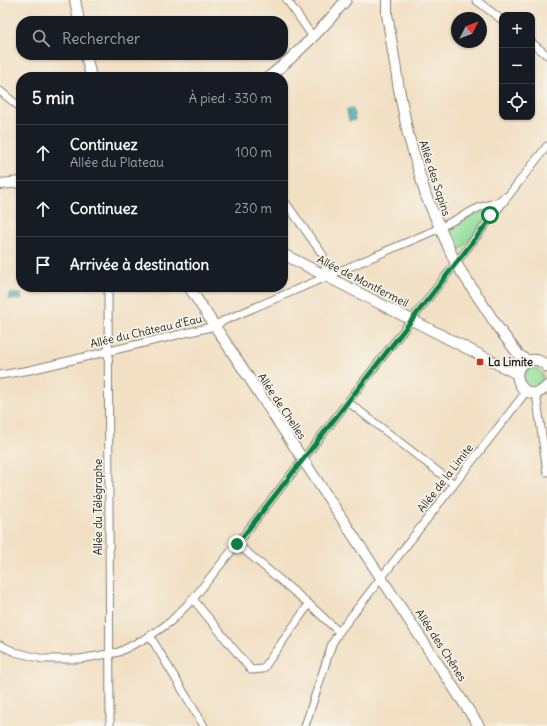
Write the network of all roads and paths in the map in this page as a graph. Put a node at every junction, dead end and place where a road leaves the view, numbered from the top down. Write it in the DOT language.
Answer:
graph roads {
  1 [pos="75,0"];
  2 [pos="287,0"];
  3 [pos="346,0"];
  4 [pos="387,0"];
  5 [pos="476,0"];
  6 [pos="78,16"];
  7 [pos="499,18"];
  8 [pos="313,37"];
  9 [pos="535,45"];
  10 [pos="547,55"];
  11 [pos="87,60"];
  12 [pos="90,72"];
  13 [pos="275,72"];
  14 [pos="0,91"];
  15 [pos="16,104"];
  16 [pos="547,146"];
  17 [pos="16,182"];
  18 [pos="0,184"];
  19 [pos="510,193"];
  20 [pos="288,206"];
  21 [pos="480,207"];
  22 [pos="489,221"];
  23 [pos="440,228"];
  24 [pos="288,256"];
  25 [pos="455,262"];
  26 [pos="327,276"];
  27 [pos="108,292"];
  28 [pos="192,292"];
  29 [pos="412,319"];
  30 [pos="215,326"];
  31 [pos="109,350"];
  32 [pos="528,361"];
  33 [pos="547,365"];
  34 [pos="517,374"];
  35 [pos="0,375"];
  36 [pos="547,388"];
  37 [pos="525,391"];
  38 [pos="536,393"];
  39 [pos="348,402"];
  40 [pos="303,459"];
  41 [pos="547,472"];
  42 [pos="454,484"];
  43 [pos="237,544"];
  44 [pos="382,578"];
  45 [pos="193,599"];
  46 [pos="309,604"];
  47 [pos="339,632"];
  48 [pos="150,636"];
  49 [pos="0,645"];
  50 [pos="109,654"];
  51 [pos="110,726"];
  52 [pos="204,726"];
  53 [pos="305,726"];
  54 [pos="479,726"];
  1 -- 6 [label="main road"];
  2 -- 8 [label="street"];
  3 -- 8 [label="main road"];
  4 -- 23 [label="main road, Allée des Sapins"];
  5 -- 7 [label="street"];
  8 -- 13 [label="main road"];
  9 -- 10 [label="street"];
  11 -- 12 [label="main road"];
  14 -- 15 [label="street"];
  16 -- 19 [label="street"];
  17 -- 18 [label="main road"];
  19 -- 21 [label="street, Allée du Château d'Eau"];
  19 -- 22 [label="street"];
  20 -- 26 [label="street"];
  21 -- 22 [label="street"];
  21 -- 23 [label="street, Allée du Château d'Eau"];
  22 -- 25 [label="street"];
  23 -- 25 [label="main road, Allée des Sapins"];
  23 -- 26 [label="street, Allée du Château d'Eau"];
  24 -- 26 [label="main road, Allée de Montfermeil"];
  25 -- 29 [label="street"];
  25 -- 32 [label="main road, Allée des Sapins"];
  26 -- 29 [label="main road, Allée de Montfermeil"];
  26 -- 30 [label="street, Allée du Château d'Eau"];
  27 -- 31 [label="street, Allée du Télégraphe"];
  28 -- 30 [label="main road, Allée de Chelles"];
  29 -- 34 [label="main road, Allée de Montfermeil"];
  29 -- 39 [label="street"];
  30 -- 31 [label="street, Allée du Château d'Eau"];
  30 -- 40 [label="main road, Allée de Chelles"];
  31 -- 35 [label="street, Allée du Château d'Eau"];
  31 -- 50 [label="street, Allée du Télégraphe"];
  32 -- 33 [label="main road"];
  32 -- 34 [label="main road"];
  34 -- 37 [label="main road"];
  36 -- 38 [label="main road"];
  37 -- 38 [label="main road"];
  37 -- 42 [label="street, Allée de la Limite"];
  38 -- 41 [label="street"];
  39 -- 40 [label="street"];
  39 -- 42 [label="street"];
  40 -- 43 [label="street"];
  40 -- 44 [label="main road, Allée de Chelles"];
  42 -- 44 [label="street, Allée de la Limite"];
  43 -- 45 [label="street"];
  43 -- 46 [label="street"];
  44 -- 47 [label="street, Allée de la Limite"];
  44 -- 54 [label="main road, Allée des Chênes"];
  45 -- 46 [label="street"];
  45 -- 48 [label="street"];
  46 -- 47 [label="street"];
  47 -- 53 [label="street, Allée de la Limite"];
  48 -- 50 [label="street"];
  48 -- 52 [label="street"];
  49 -- 50 [label="street"];
  50 -- 51 [label="street, Allée du Télégraphe"];
}
